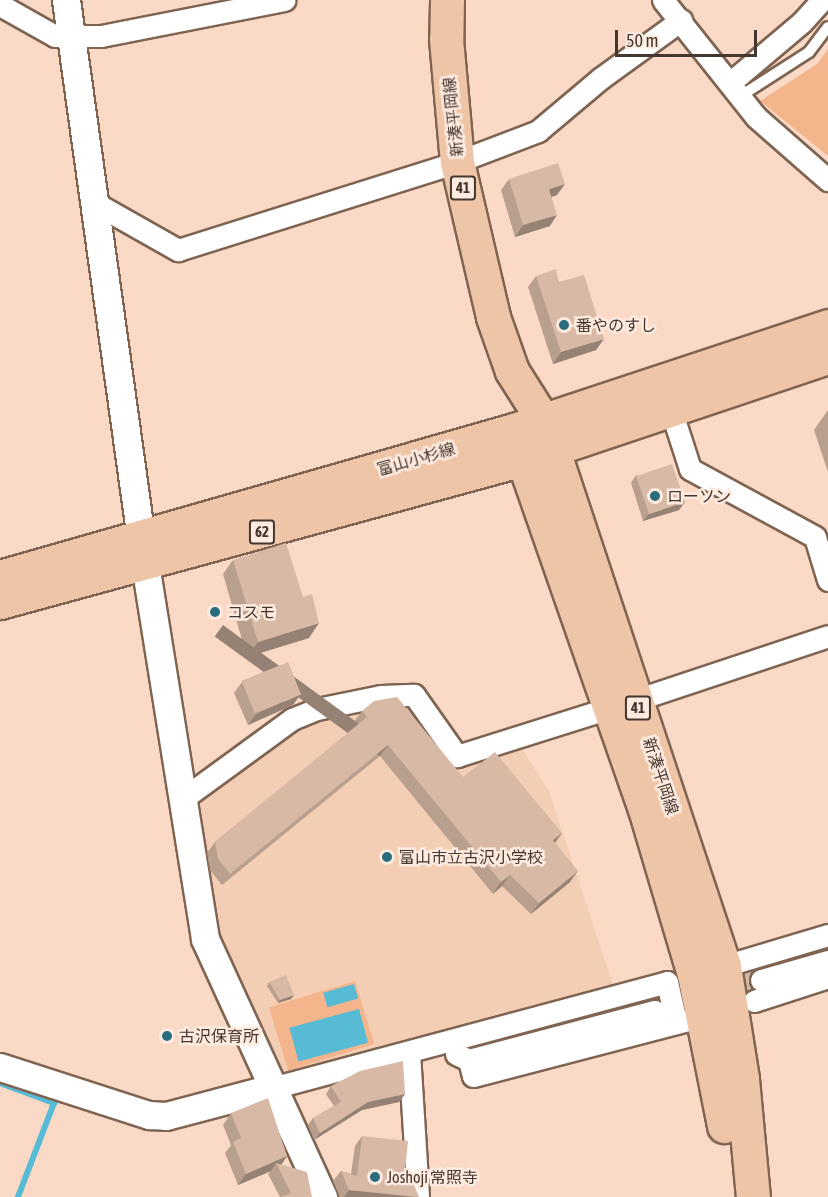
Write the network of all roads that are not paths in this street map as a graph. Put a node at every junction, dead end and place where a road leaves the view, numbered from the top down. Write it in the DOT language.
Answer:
graph roads {
  1 [pos="66,0"];
  2 [pos="285,0"];
  3 [pos="447,0"];
  4 [pos="663,0"];
  5 [pos="822,0"];
  6 [pos="0,4"];
  7 [pos="681,20"];
  8 [pos="828,27"];
  9 [pos="71,36"];
  10 [pos="735,89"];
  11 [pos="458,162"];
  12 [pos="828,180"];
  13 [pos="93,202"];
  14 [pos="828,326"];
  15 [pos="828,357"];
  16 [pos="671,410"];
  17 [pos="533,440"];
  18 [pos="143,551"];
  19 [pos="0,578"];
  20 [pos="828,580"];
  21 [pos="0,602"];
  22 [pos="828,636"];
  23 [pos="622,704"];
  24 [pos="181,800"];
  25 [pos="828,935"];
  26 [pos="828,961"];
  27 [pos="723,966"];
  28 [pos="828,977"];
  29 [pos="761,980"];
  30 [pos="754,1001"];
  31 [pos="655,1011"];
  32 [pos="690,1019"];
  33 [pos="436,1046"];
  34 [pos="409,1053"];
  35 [pos="469,1060"];
  36 [pos="0,1067"];
  37 [pos="272,1088"];
  38 [pos="323,1197"];
  39 [pos="418,1197"];
  40 [pos="732,1197"];
  41 [pos="753,1197"];
  1 -- 9 [label="street"];
  2 -- 9 [label="street"];
  3 -- 11 [label="main road, 新湊平岡線 / 41"];
  4 -- 7 [label="street"];
  5 -- 10 [label="street"];
  6 -- 9 [label="street"];
  7 -- 10 [label="street"];
  7 -- 11 [label="street"];
  8 -- 10 [label="lane"];
  9 -- 13 [label="street"];
  10 -- 12 [label="street"];
  11 -- 13 [label="street"];
  11 -- 17 [label="main road, 新湊平岡線 / 41"];
  13 -- 18 [label="street"];
  14 -- 17 [label="main road, 富山小杉線 / 62"];
  15 -- 16 [label="main road, 富山小杉線 / 62"];
  16 -- 17 [label="main road, 富山小杉線 / 62"];
  16 -- 20 [label="street"];
  17 -- 18 [label="main road, 富山小杉線 / 62"];
  17 -- 23 [label="main road, 新湊平岡線 / 41"];
  18 -- 19 [label="main road, 富山小杉線 / 62"];
  18 -- 21 [label="main road, 富山小杉線 / 62"];
  18 -- 24 [label="street"];
  22 -- 23 [label="street"];
  23 -- 24 [label="street"];
  23 -- 27 [label="main road, 新湊平岡線 / 41"];
  23 -- 32 [label="main road, 新湊平岡線 / 41"];
  24 -- 37 [label="street"];
  25 -- 27 [label="street"];
  26 -- 29 [label="street"];
  27 -- 41 [label="main road, 新湊平岡線 / 41"];
  28 -- 30 [label="street"];
  31 -- 35 [label="street"];
  32 -- 33 [label="street"];
  32 -- 35 [label="street"];
  32 -- 40 [label="main road, 新湊平岡線 / 41"];
  33 -- 34 [label="street"];
  33 -- 35 [label="street"];
  34 -- 37 [label="street"];
  34 -- 39 [label="street"];
  36 -- 37 [label="street"];
  37 -- 38 [label="street"];
}
